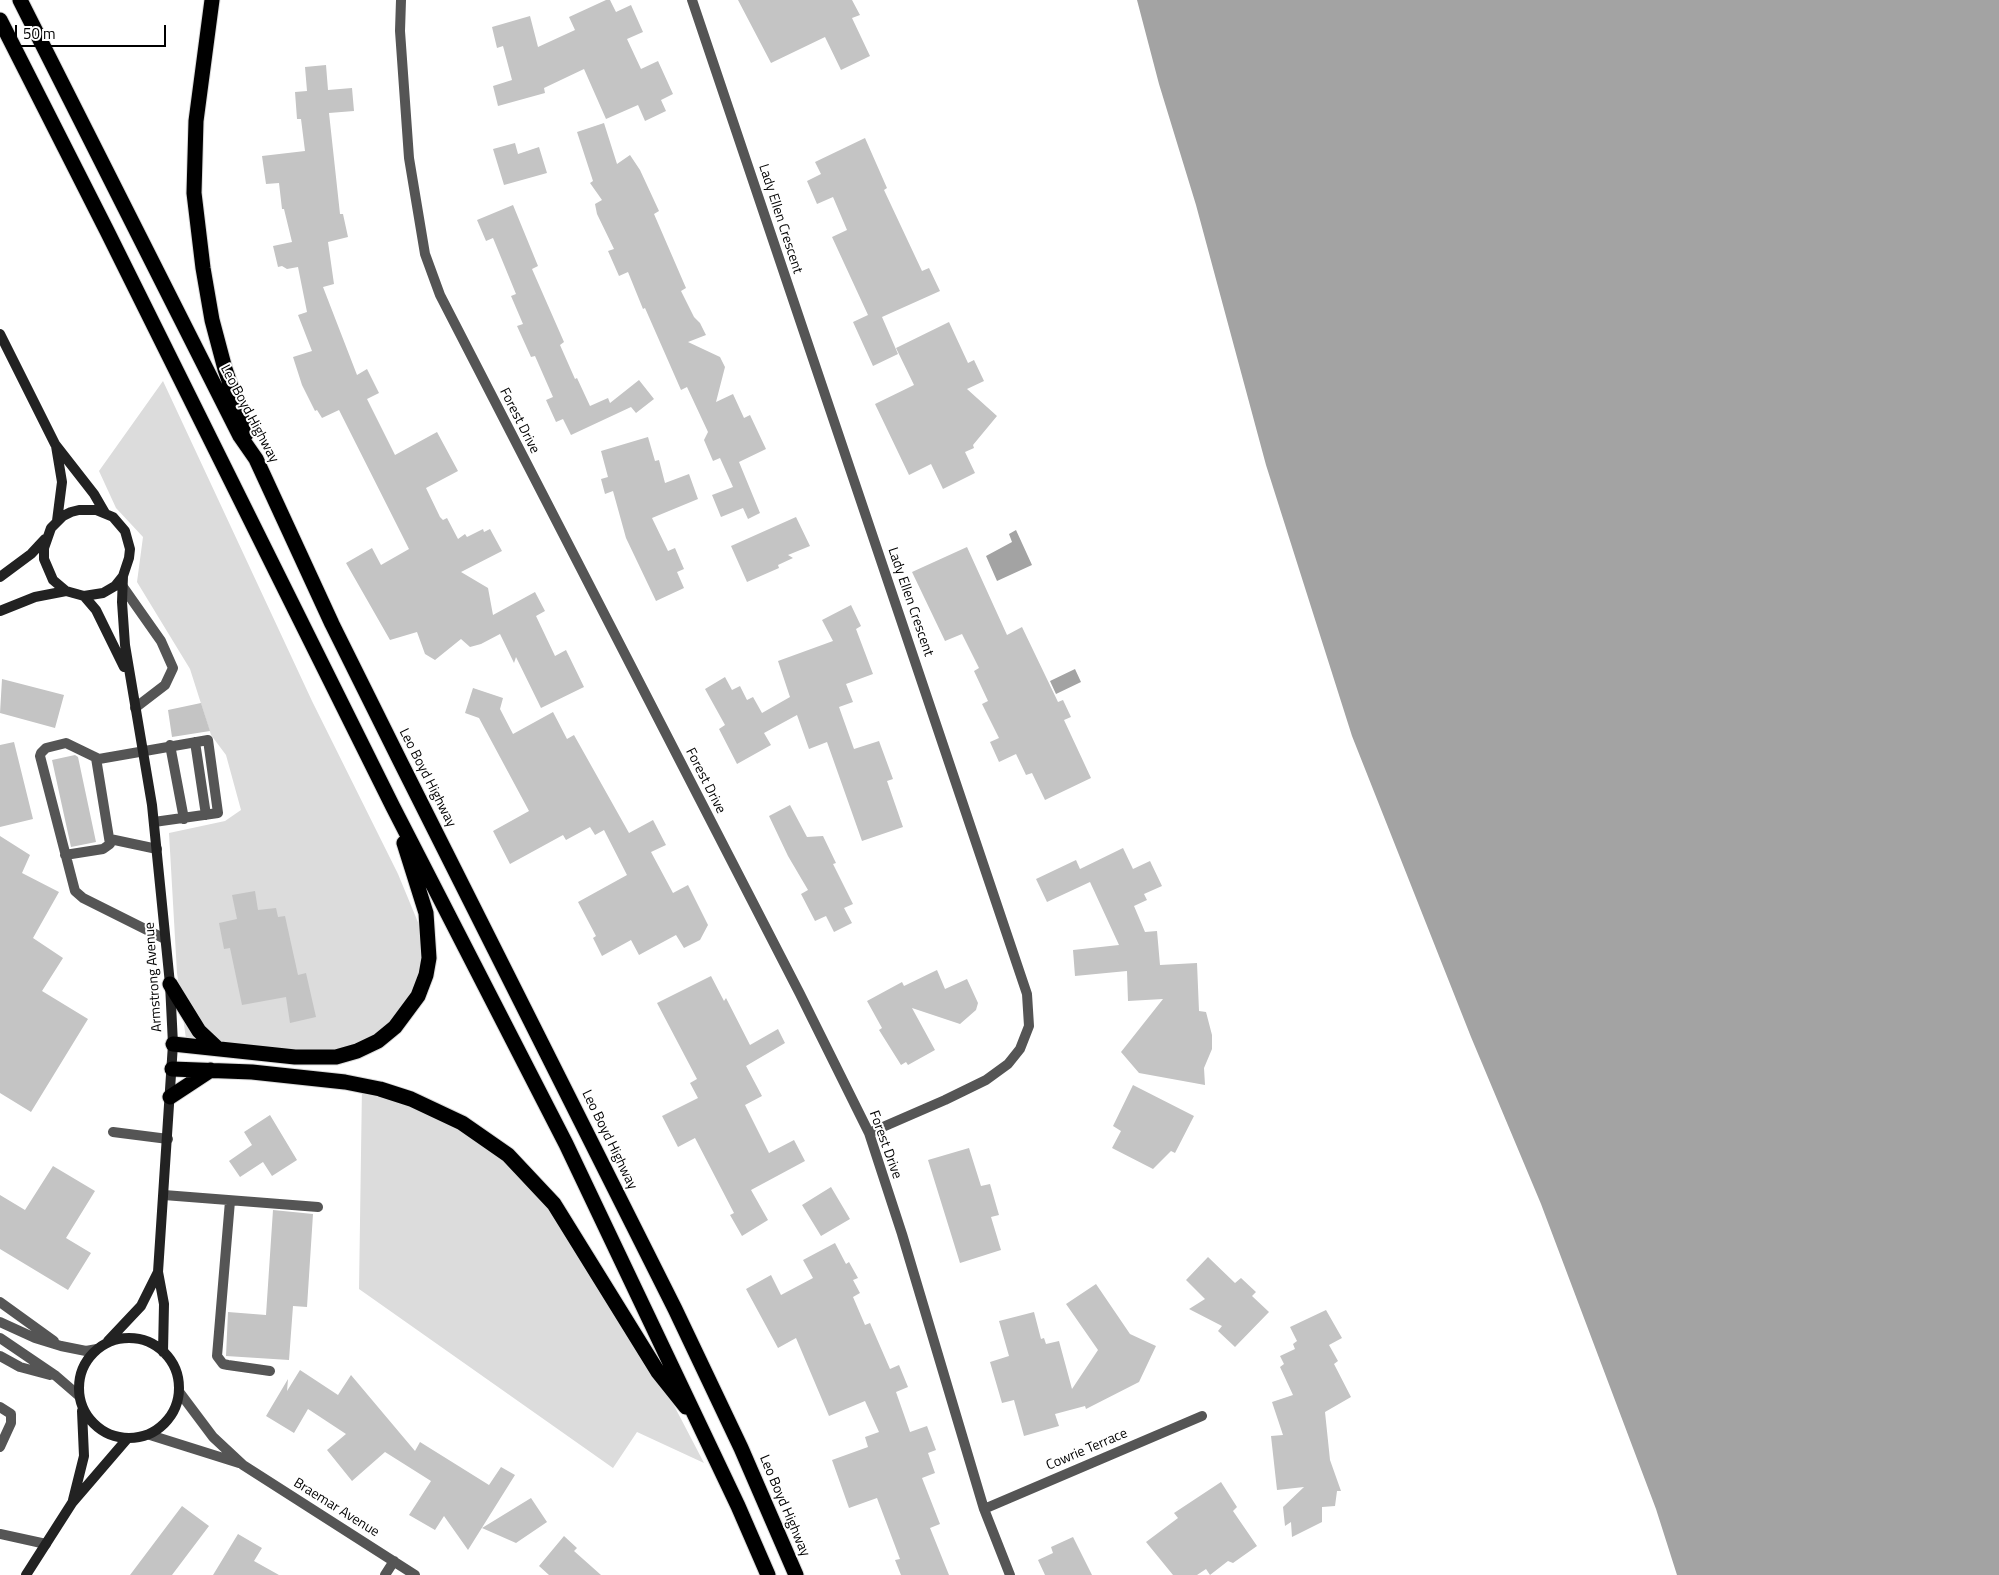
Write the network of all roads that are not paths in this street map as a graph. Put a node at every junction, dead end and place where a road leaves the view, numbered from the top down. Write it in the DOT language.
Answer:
graph roads {
  1 [pos="20,0"];
  2 [pos="212,0"];
  3 [pos="401,0"];
  4 [pos="692,0"];
  5 [pos="0,20"];
  6 [pos="0,334"];
  7 [pos="56,444"];
  8 [pos="256,459"];
  9 [pos="104,513"];
  10 [pos="56,522"];
  11 [pos="46,537"];
  12 [pos="123,576"];
  13 [pos="0,577"];
  14 [pos="123,587"];
  15 [pos="66,591"];
  16 [pos="84,596"];
  17 [pos="0,611"];
  18 [pos="130,681"];
  19 [pos="135,708"];
  20 [pos="170,745"];
  21 [pos="142,750"];
  22 [pos="96,758"];
  23 [pos="393,807"];
  24 [pos="184,818"];
  25 [pos="154,822"];
  26 [pos="110,839"];
  27 [pos="157,849"];
  28 [pos="65,856"];
  29 [pos="165,939"];
  30 [pos="170,984"];
  31 [pos="173,1044"];
  32 [pos="216,1047"];
  33 [pos="172,1068"];
  34 [pos="212,1070"];
  35 [pos="170,1097"];
  36 [pos="113,1132"];
  37 [pos="869,1133"];
  38 [pos="168,1139"];
  39 [pos="164,1195"];
  40 [pos="230,1201"];
  41 [pos="318,1207"];
  42 [pos="158,1272"];
  43 [pos="0,1302"];
  44 [pos="0,1322"];
  45 [pos="0,1338"];
  46 [pos="108,1342"];
  47 [pos="61,1346"];
  48 [pos="97,1349"];
  49 [pos="163,1352"];
  50 [pos="0,1356"];
  51 [pos="270,1371"];
  52 [pos="56,1376"];
  53 [pos="180,1393"];
  54 [pos="78,1395"];
  55 [pos="0,1407"];
  56 [pos="81,1408"];
  57 [pos="1202,1416"];
  58 [pos="700,1424"];
  59 [pos="150,1434"];
  60 [pos="127,1439"];
  61 [pos="0,1447"];
  62 [pos="242,1465"];
  63 [pos="72,1503"];
  64 [pos="984,1509"];
  65 [pos="0,1534"];
  66 [pos="46,1544"];
  67 [pos="394,1561"];
  68 [pos="26,1575"];
  69 [pos="385,1575"];
  70 [pos="415,1575"];
  71 [pos="768,1575"];
  72 [pos="796,1575"];
  73 [pos="1010,1575"];
  1 -- 8 [label="highway, Leo Boyd Highway"];
  2 -- 8 [label="highway"];
  3 -- 37 [label="street, Forest Drive"];
  4 -- 37 [label="street, Lady Ellen Crescent"];
  5 -- 23 [label="highway"];
  6 -- 7 [label="street"];
  7 -- 9 [label="street"];
  7 -- 10 [label="street"];
  8 -- 72 [label="highway, Leo Boyd Highway"];
  9 -- 10 [label="street"];
  9 -- 12 [label="street"];
  10 -- 11 [label="street"];
  11 -- 13 [label="street"];
  11 -- 15 [label="street"];
  12 -- 14 [label="street, Armstrong Avenue"];
  12 -- 16 [label="street"];
  14 -- 18 [label="street, Armstrong Avenue"];
  14 -- 19 [label="street"];
  15 -- 16 [label="street"];
  15 -- 17 [label="street"];
  16 -- 18 [label="street, Armstrong Avenue"];
  18 -- 19 [label="street, Armstrong Avenue"];
  19 -- 21 [label="street, Armstrong Avenue"];
  20 -- 21 [label="street"];
  20 -- 24 [label="street"];
  20 -- 24 [label="street"];
  21 -- 22 [label="street"];
  21 -- 25 [label="street, Armstrong Avenue"];
  22 -- 26 [label="street"];
  22 -- 28 [label="street"];
  23 -- 32 [label="highway"];
  23 -- 58 [label="highway"];
  24 -- 25 [label="street"];
  25 -- 27 [label="street, Armstrong Avenue"];
  26 -- 27 [label="street"];
  26 -- 28 [label="street"];
  27 -- 29 [label="street, Armstrong Avenue"];
  28 -- 29 [label="street"];
  29 -- 30 [label="street, Armstrong Avenue"];
  30 -- 31 [label="street, Armstrong Avenue"];
  30 -- 32 [label="highway"];
  31 -- 32 [label="highway"];
  31 -- 33 [label="street, Armstrong Avenue"];
  33 -- 34 [label="highway"];
  33 -- 35 [label="street, Armstrong Avenue"];
  34 -- 35 [label="highway"];
  34 -- 58 [label="highway"];
  35 -- 38 [label="street, Armstrong Avenue"];
  36 -- 38 [label="street"];
  37 -- 64 [label="street, Forest Drive"];
  38 -- 39 [label="street, Armstrong Avenue"];
  39 -- 40 [label="street"];
  39 -- 42 [label="street, Armstrong Avenue"];
  40 -- 41 [label="street"];
  40 -- 51 [label="street"];
  42 -- 46 [label="street, Armstrong Avenue"];
  42 -- 49 [label="street, Armstrong Avenue"];
  43 -- 47 [label="street"];
  44 -- 47 [label="street"];
  45 -- 52 [label="street"];
  46 -- 48 [label="street"];
  46 -- 49 [label="street"];
  47 -- 48 [label="street"];
  48 -- 54 [label="street"];
  49 -- 53 [label="street"];
  50 -- 52 [label="street"];
  52 -- 54 [label="street"];
  53 -- 59 [label="street"];
  53 -- 62 [label="street, Braemar Avenue"];
  54 -- 56 [label="street"];
  55 -- 61 [label="street"];
  56 -- 60 [label="street"];
  56 -- 63 [label="street"];
  57 -- 64 [label="street, Cowrie Terrace"];
  58 -- 71 [label="highway"];
  59 -- 60 [label="street"];
  59 -- 62 [label="street, Braemar Avenue"];
  60 -- 63 [label="street"];
  62 -- 67 [label="street, Braemar Avenue"];
  63 -- 66 [label="street"];
  64 -- 73 [label="street, Forest Drive"];
  65 -- 66 [label="street"];
  66 -- 68 [label="street"];
  67 -- 69 [label="street"];
  67 -- 70 [label="street, Braemar Avenue"];
}
